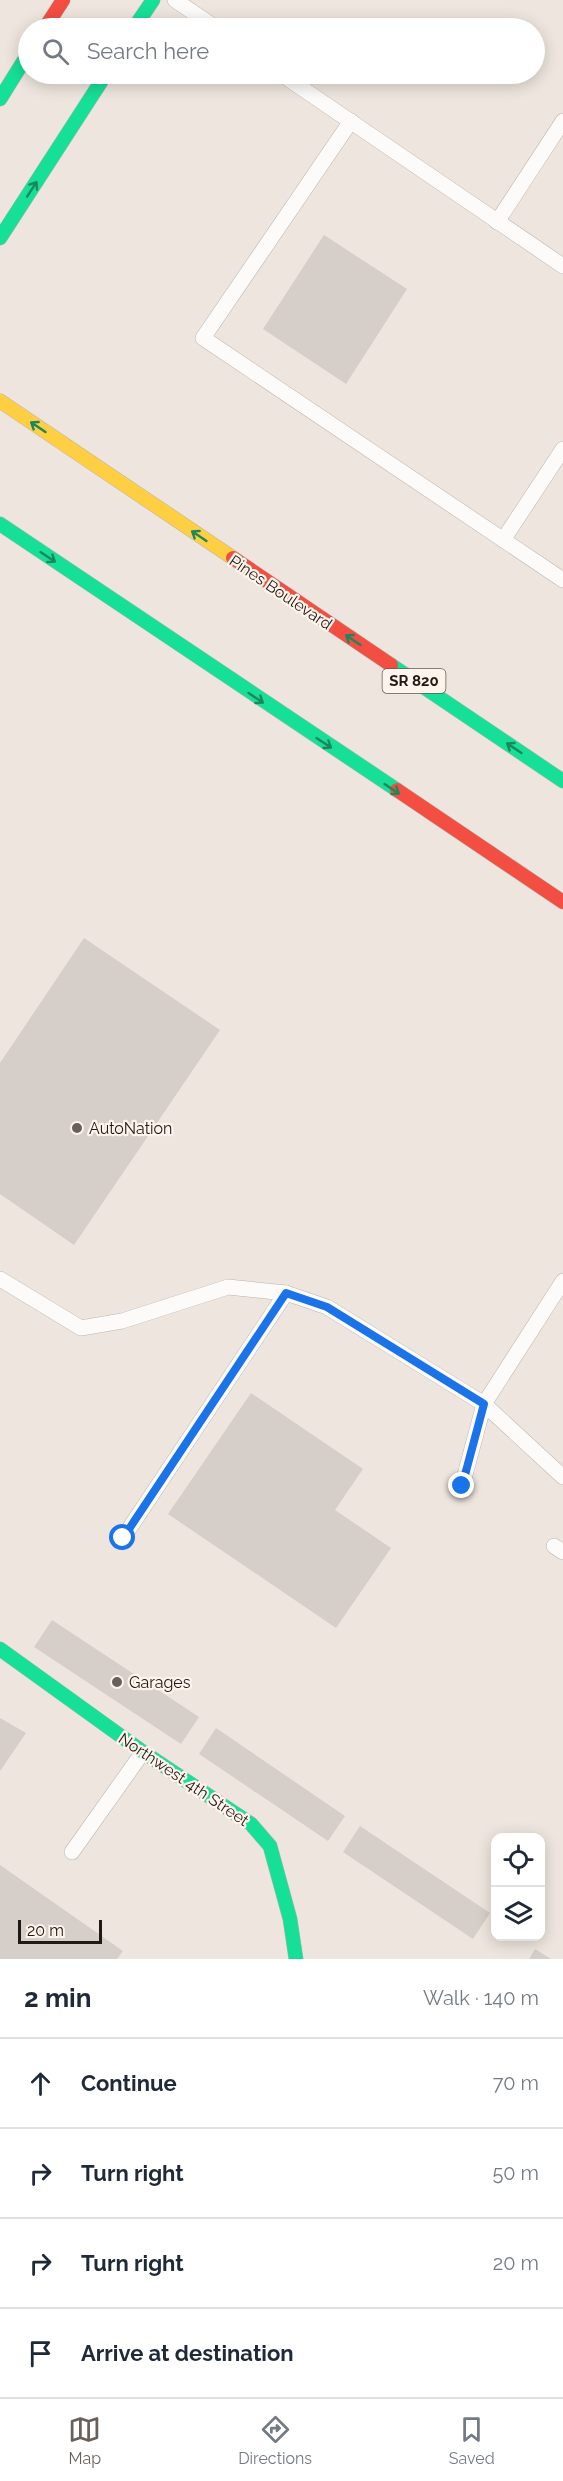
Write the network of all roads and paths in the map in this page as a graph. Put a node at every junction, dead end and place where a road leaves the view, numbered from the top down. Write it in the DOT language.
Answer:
graph roads {
  1 [pos="63,0"];
  2 [pos="153,0"];
  3 [pos="175,0"];
  4 [pos="51,18"];
  5 [pos="141,18"];
  6 [pos="201,18"];
  7 [pos="18,70"];
  8 [pos="99,84"];
  9 [pos="297,84"];
  10 [pos="0,99"];
  11 [pos="351,121"];
  12 [pos="563,122"];
  13 [pos="497,222"];
  14 [pos="0,238"];
  15 [pos="563,266"];
  16 [pos="0,401"];
  17 [pos="563,449"];
  18 [pos="0,524"];
  19 [pos="503,540"];
  20 [pos="563,580"];
  21 [pos="563,781"];
  22 [pos="563,903"];
  23 [pos="0,1279"];
  24 [pos="563,1281"];
  25 [pos="286,1293"];
  26 [pos="484,1404"];
  27 [pos="563,1477"];
  28 [pos="462,1486"];
  29 [pos="123,1538"];
  30 [pos="0,1649"];
  31 [pos="143,1752"];
  32 [pos="72,1852"];
  33 [pos="296,1959"];
  1 -- 4 [label="main road"];
  2 -- 5 [label="main road"];
  3 -- 6 [label="lane"];
  7 -- 10 [label="main road"];
  14 -- 8 [label="main road, one-way"];
  9 -- 11 [label="lane"];
  11 -- 13 [label="lane"];
  11 -- 19 [label="lane"];
  12 -- 13 [label="lane"];
  13 -- 15 [label="lane"];
  21 -- 16 [label="main road, Pines Boulevard / SR 820, one-way"];
  17 -- 19 [label="lane"];
  18 -- 22 [label="main road, one-way"];
  19 -- 20 [label="lane"];
  23 -- 25 [label="lane"];
  24 -- 26 [label="lane"];
  25 -- 26 [label="lane"];
  25 -- 29 [label="lane"];
  26 -- 27 [label="lane"];
  26 -- 28 [label="lane"];
  30 -- 31 [label="main road, Northwest 4th Street"];
  31 -- 32 [label="lane"];
  31 -- 33 [label="main road, Northwest 4th Street"];
}
